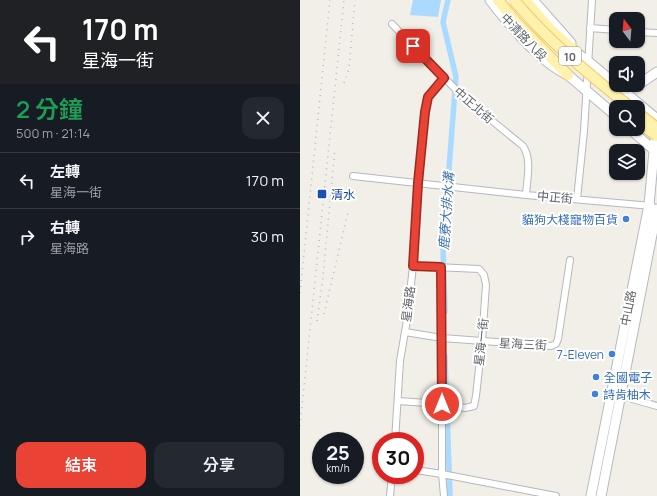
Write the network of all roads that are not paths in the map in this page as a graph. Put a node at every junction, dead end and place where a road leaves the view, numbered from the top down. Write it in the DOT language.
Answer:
graph roads {
  1 [pos="490,0"];
  2 [pos="498,0"];
  3 [pos="506,0"];
  4 [pos="514,0"];
  5 [pos="524,0"];
  6 [pos="533,0"];
  7 [pos="592,0"];
  8 [pos="392,24"];
  9 [pos="590,28"];
  10 [pos="609,29"];
  11 [pos="645,32"];
  12 [pos="657,33"];
  13 [pos="578,54"];
  14 [pos="589,62"];
  15 [pos="657,72"];
  16 [pos="568,75"];
  17 [pos="444,78"];
  18 [pos="609,79"];
  19 [pos="645,81"];
  20 [pos="586,92"];
  21 [pos="624,92"];
  22 [pos="612,100"];
  23 [pos="622,100"];
  24 [pos="609,110"];
  25 [pos="645,119"];
  26 [pos="657,119"];
  27 [pos="645,127"];
  28 [pos="657,128"];
  29 [pos="638,136"];
  30 [pos="657,136"];
  31 [pos="655,151"];
  32 [pos="353,176"];
  33 [pos="418,183"];
  34 [pos="526,195"];
  35 [pos="577,199"];
  36 [pos="654,207"];
  37 [pos="570,260"];
  38 [pos="413,266"];
  39 [pos="441,267"];
  40 [pos="405,332"];
  41 [pos="442,338"];
  42 [pos="482,341"];
  43 [pos="611,395"];
  44 [pos="621,396"];
  45 [pos="398,402"];
  46 [pos="442,404"];
  47 [pos="657,406"];
  48 [pos="396,432"];
  49 [pos="424,471"];
  50 [pos="442,474"];
  51 [pos="391,484"];
  52 [pos="521,493"];
  53 [pos="390,496"];
  54 [pos="444,496"];
  55 [pos="556,496"];
  56 [pos="591,496"];
  57 [pos="601,496"];
  1 -- 16 [label="street, 中清路八段"];
  2 -- 16 [label="main road"];
  3 -- 22 [label="main road, 10"];
  4 -- 23 [label="main road, 10, bridge"];
  5 -- 13 [label="main road"];
  6 -- 13 [label="street"];
  7 -- 9 [label="street"];
  8 -- 17 [label="street, 中正北街"];
  9 -- 10 [label="street"];
  9 -- 14 [label="street"];
  11 -- 12 [label="street"];
  13 -- 14 [label="street"];
  14 -- 18 [label="street"];
  14 -- 20 [label="street"];
  15 -- 19 [label="street"];
  16 -- 20 [label="street, 中清路八段"];
  17 -- 33 [label="street, 星海路"];
  17 -- 34 [label="street, 中正北街"];
  20 -- 24 [label="street, 中清路八段"];
  20 -- 35 [label="street"];
  21 -- 26 [label="street"];
  25 -- 28 [label="main road, bridge"];
  26 -- 31 [label="street, 中山路"];
  27 -- 30 [label="main road, bridge"];
  29 -- 31 [label="street"];
  31 -- 36 [label="street, 中山路"];
  32 -- 33 [label="street, 中正街"];
  33 -- 34 [label="street, 中正街"];
  33 -- 38 [label="street, 星海路"];
  34 -- 35 [label="street, 中正街"];
  35 -- 36 [label="street, 中正街"];
  36 -- 43 [label="street, 中山路"];
  36 -- 44 [label="street, 中山路"];
  37 -- 42 [label="street, 星海三街"];
  38 -- 39 [label="street, 星海一街"];
  38 -- 40 [label="street, 星海路"];
  39 -- 41 [label="street"];
  39 -- 42 [label="street, 星海一街"];
  40 -- 41 [label="street, 星海三街"];
  40 -- 45 [label="street, 星海路"];
  41 -- 42 [label="street, 星海三街"];
  41 -- 46 [label="street"];
  42 -- 46 [label="street, 星海一街"];
  43 -- 44 [label="street"];
  43 -- 56 [label="street, 中山路"];
  44 -- 47 [label="street"];
  44 -- 57 [label="street, 中山路"];
  45 -- 46 [label="street, 星海一街"];
  45 -- 48 [label="street, 星海路"];
  46 -- 50 [label="street"];
  49 -- 50 [label="street"];
  50 -- 52 [label="street"];
  50 -- 54 [label="street"];
  51 -- 53 [label="street"];
  52 -- 55 [label="street"];
}
